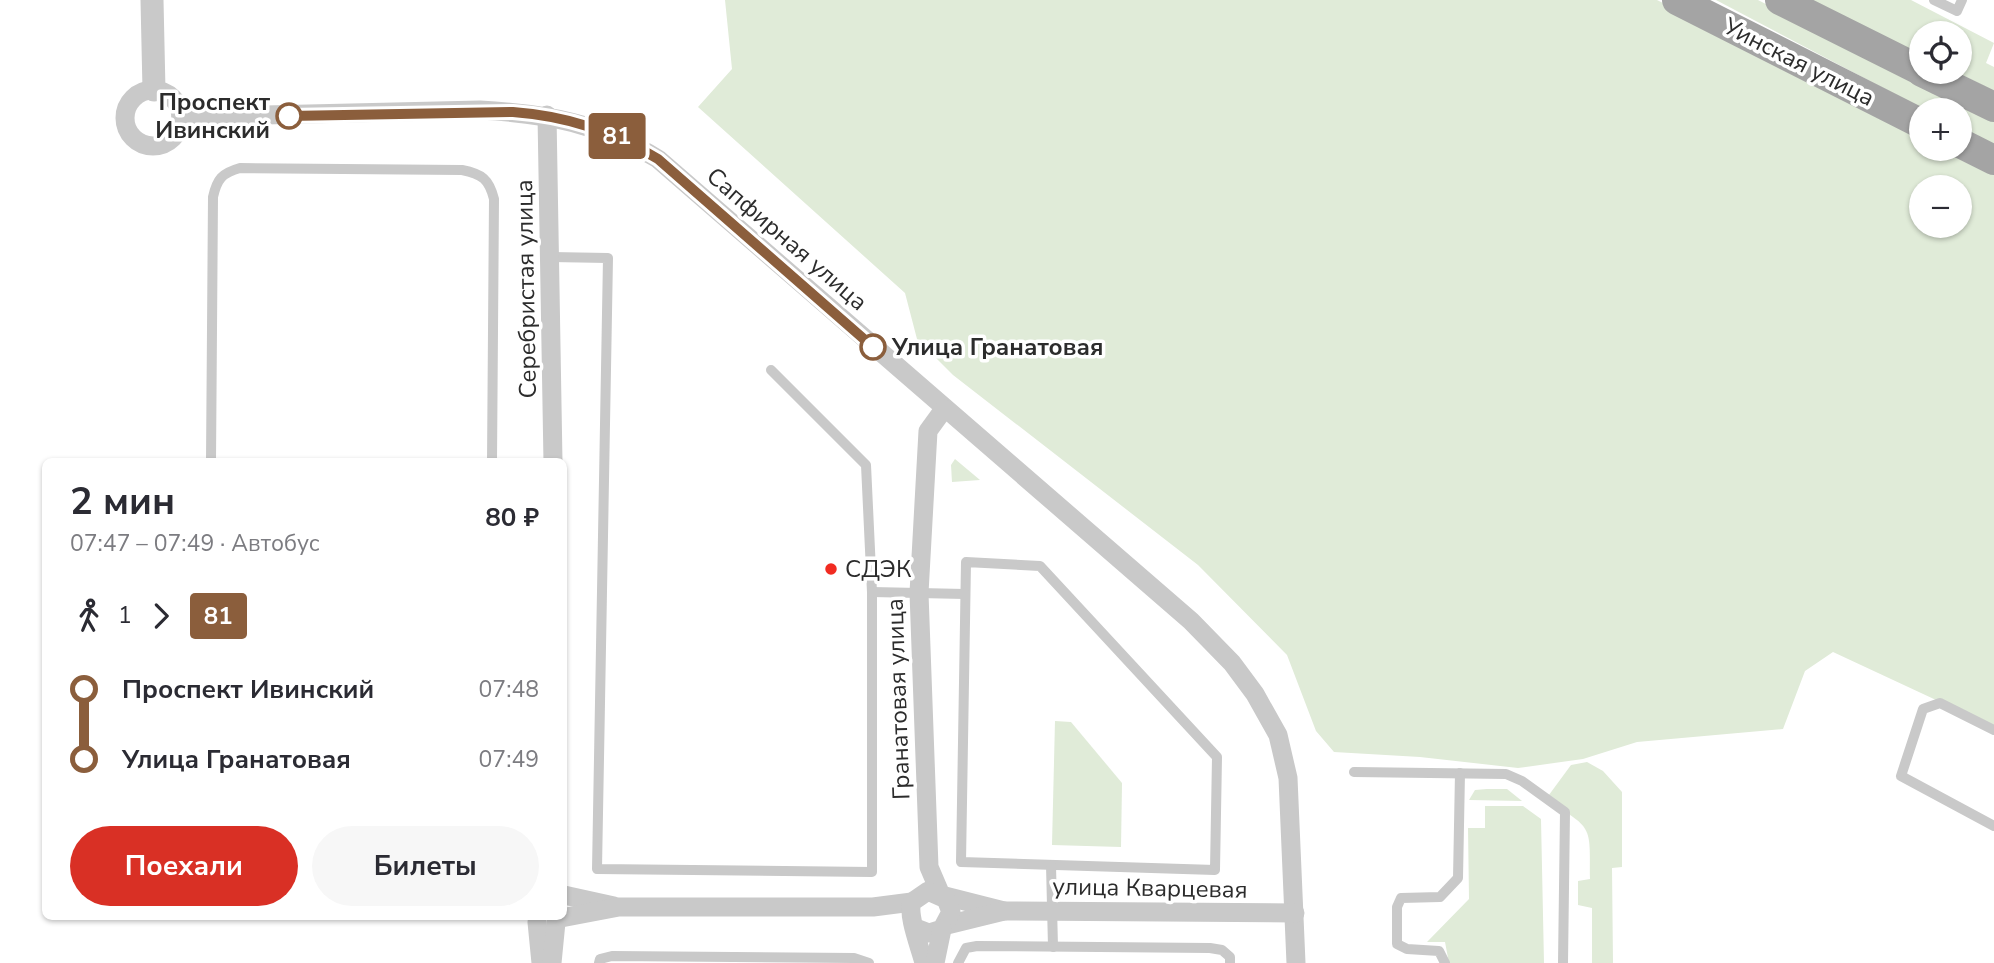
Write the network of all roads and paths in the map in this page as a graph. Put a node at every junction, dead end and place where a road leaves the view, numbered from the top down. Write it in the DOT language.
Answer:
graph roads {
  1 [pos="152,0"];
  2 [pos="1677,0"];
  3 [pos="1696,0"];
  4 [pos="1780,0"];
  5 [pos="1934,0"];
  6 [pos="1962,0"];
  7 [pos="1909,65"];
  8 [pos="1947,84"];
  9 [pos="154,90"];
  10 [pos="1994,107"];
  11 [pos="1894,110"];
  12 [pos="547,115"];
  13 [pos="181,117"];
  14 [pos="1909,118"];
  15 [pos="1972,149"];
  16 [pos="1994,160"];
  17 [pos="551,257"];
  18 [pos="771,370"];
  19 [pos="944,409"];
  20 [pos="211,458"];
  21 [pos="492,458"];
  22 [pos="553,458"];
  23 [pos="872,592"];
  24 [pos="919,593"];
  25 [pos="965,594"];
  26 [pos="1994,730"];
  27 [pos="1354,772"];
  28 [pos="1460,773"];
  29 [pos="1994,825"];
  30 [pos="1051,865"];
  31 [pos="929,867"];
  32 [pos="942,895"];
  33 [pos="567,898"];
  34 [pos="914,900"];
  35 [pos="619,907"];
  36 [pos="873,907"];
  37 [pos="1004,911"];
  38 [pos="1054,911"];
  39 [pos="1295,913"];
  40 [pos="567,915"];
  41 [pos="546,920"];
  42 [pos="546,920"];
  43 [pos="914,925"];
  44 [pos="944,927"];
  45 [pos="1053,947"];
  46 [pos="541,963"];
  47 [pos="552,963"];
  48 [pos="600,963"];
  49 [pos="869,963"];
  50 [pos="924,963"];
  51 [pos="935,963"];
  52 [pos="958,963"];
  53 [pos="1230,963"];
  54 [pos="1296,963"];
  55 [pos="1445,963"];
  56 [pos="1563,963"];
  1 -- 9 [label="street"];
  2 -- 11 [label="main road, Уинская улица"];
  3 -- 11 [label="main road"];
  4 -- 7 [label="main road, Уинская улица"];
  5 -- 6 [label="lane"];
  8 -- 10 [label="main road, Уинская улица"];
  9 -- 13 [label="street"];
  9 -- 13 [label="street"];
  11 -- 14 [label="main road, Уинская улица"];
  12 -- 13 [label="street, Сапфирная улица"];
  12 -- 17 [label="street, Серебристая улица"];
  12 -- 19 [label="street, Сапфирная улица"];
  15 -- 16 [label="main road"];
  17 -- 22 [label="street, Серебристая улица"];
  17 -- 23 [label="lane"];
  18 -- 23 [label="lane"];
  19 -- 24 [label="street, Гранатовая улица"];
  19 -- 39 [label="street, Сапфирная улица"];
  20 -- 21 [label="lane"];
  23 -- 24 [label="lane"];
  24 -- 25 [label="lane"];
  24 -- 31 [label="street, Гранатовая улица"];
  25 -- 30 [label="lane"];
  25 -- 30 [label="lane"];
  26 -- 29 [label="lane"];
  27 -- 28 [label="lane"];
  28 -- 55 [label="lane"];
  28 -- 56 [label="lane"];
  30 -- 38 [label="lane"];
  31 -- 32 [label="street, Гранатовая улица"];
  31 -- 34 [label="street, Гранатовая улица"];
  32 -- 34 [label="street"];
  32 -- 37 [label="street"];
  32 -- 44 [label="street"];
  33 -- 35 [label="street"];
  34 -- 36 [label="street"];
  34 -- 43 [label="street"];
  35 -- 36 [label="street"];
  35 -- 40 [label="street"];
  36 -- 43 [label="street"];
  37 -- 38 [label="street, улица Кварцевая"];
  37 -- 44 [label="street"];
  38 -- 39 [label="street, улица Кварцевая"];
  38 -- 45 [label="lane"];
  39 -- 54 [label="street, Сапфирная улица"];
  41 -- 46 [label="street"];
  42 -- 47 [label="street"];
  43 -- 44 [label="street"];
  43 -- 50 [label="street"];
  44 -- 51 [label="street"];
  45 -- 52 [label="lane"];
  45 -- 53 [label="lane"];
  48 -- 49 [label="lane"];
}
